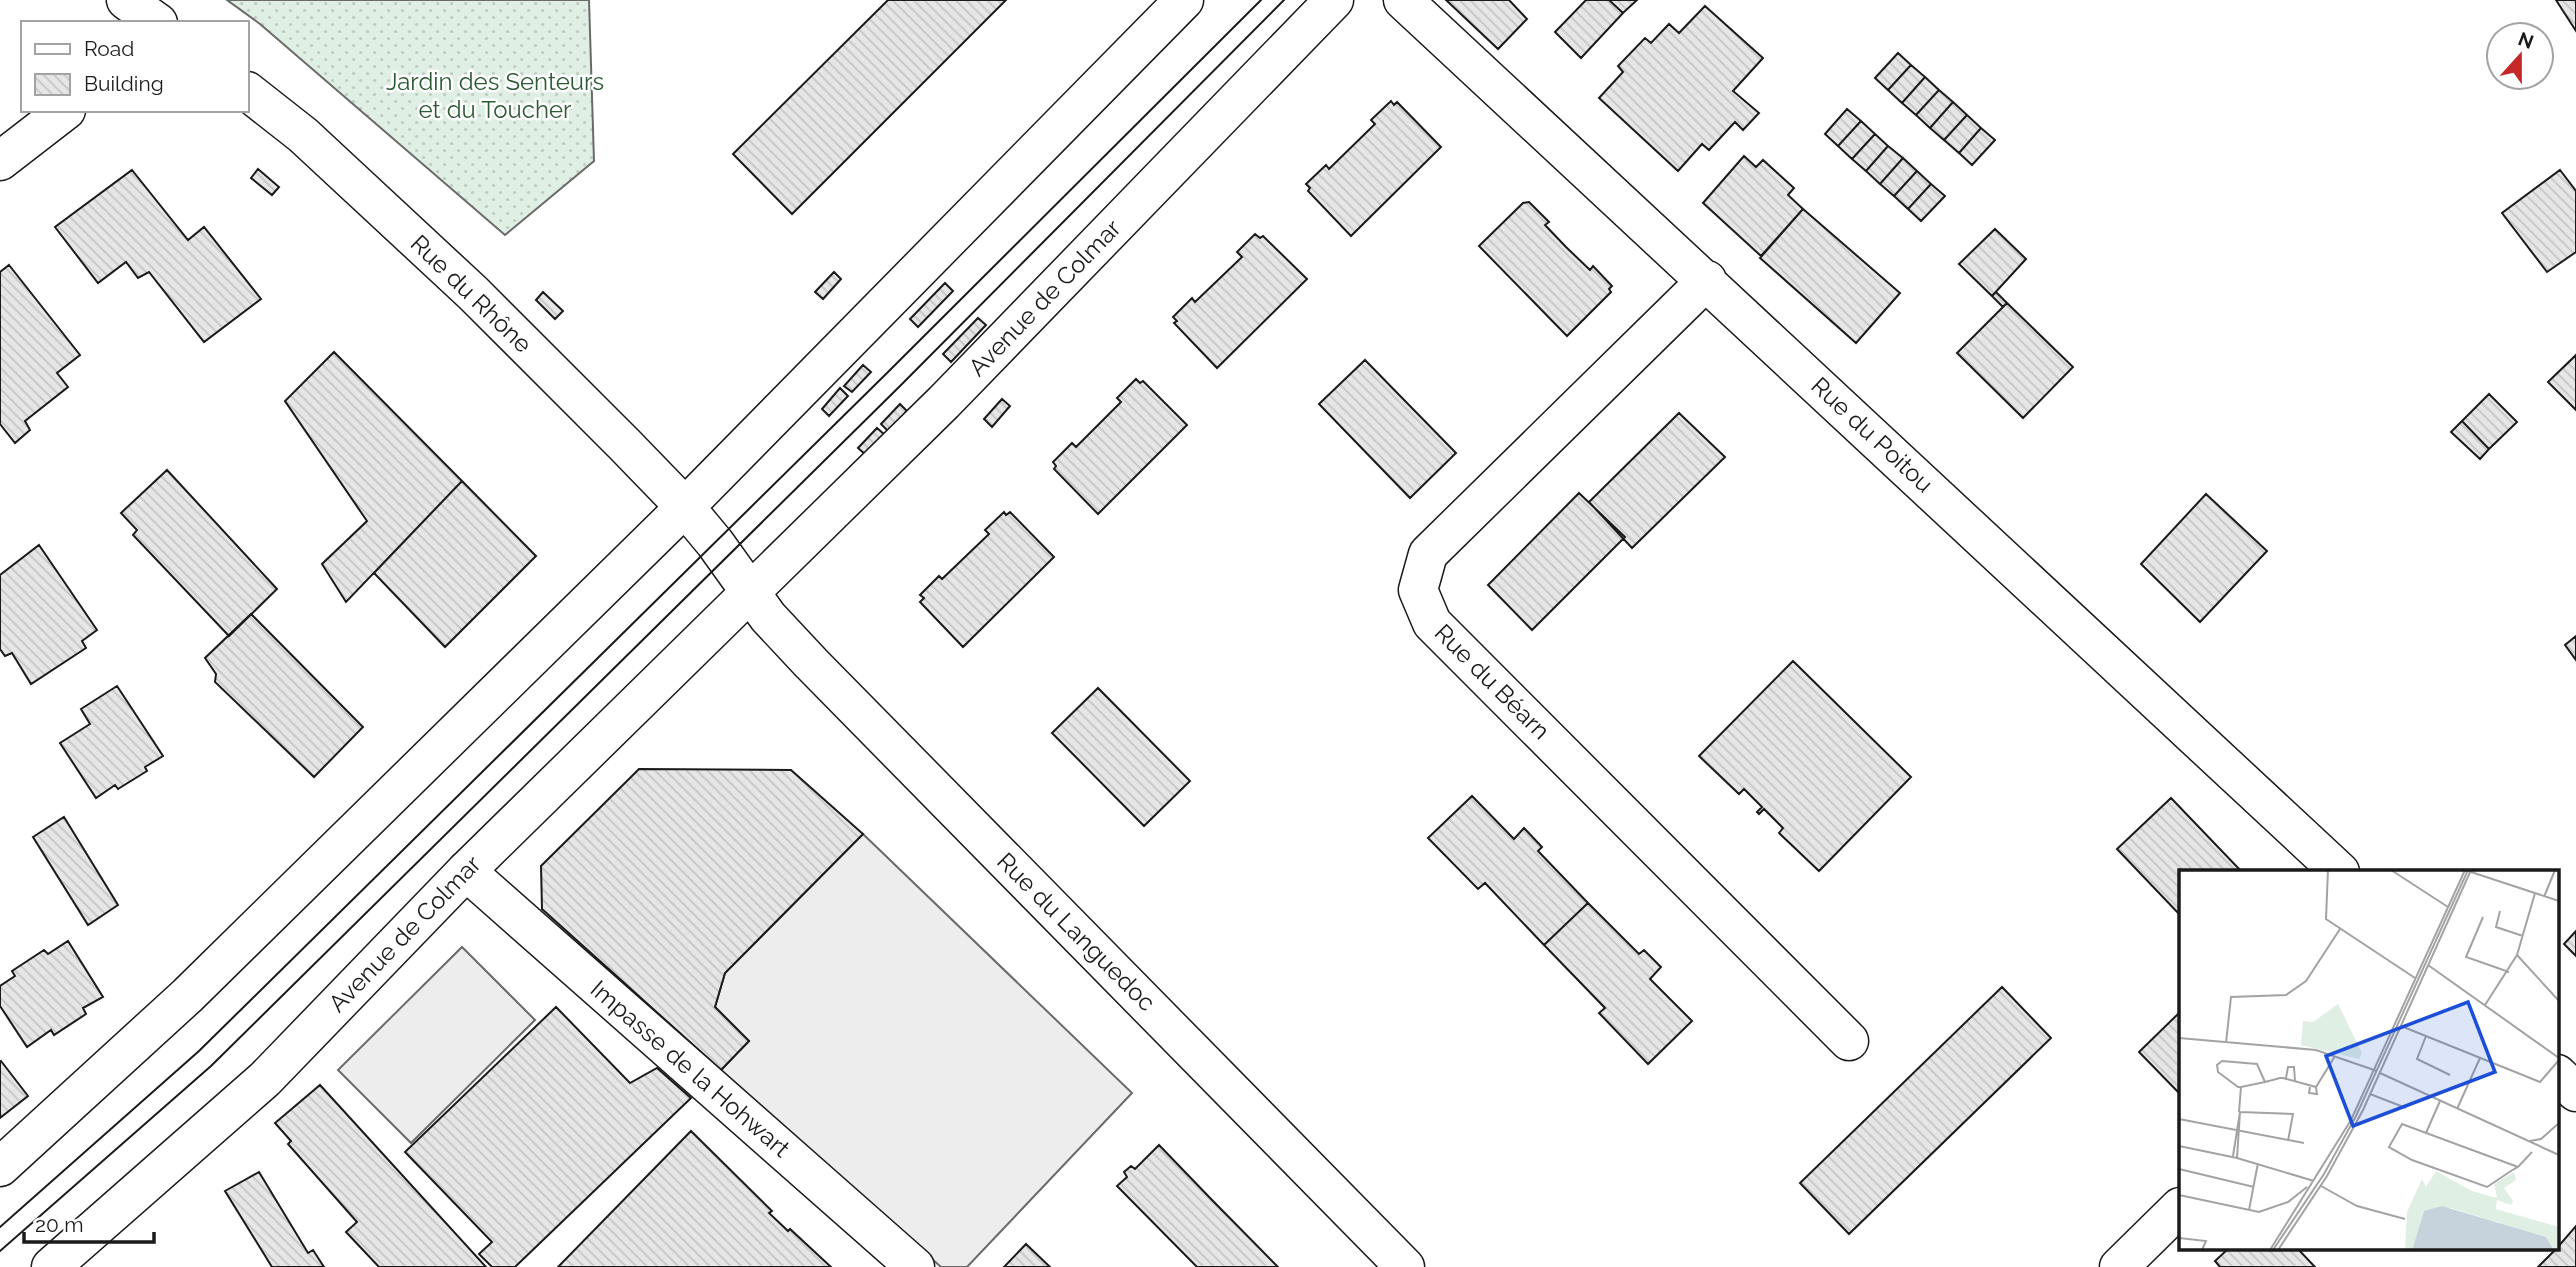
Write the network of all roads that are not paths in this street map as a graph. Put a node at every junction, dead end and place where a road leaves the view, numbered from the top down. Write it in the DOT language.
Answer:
graph roads {
  1 [pos="126,0"];
  2 [pos="1184,0"];
  3 [pos="1334,0"];
  4 [pos="1403,0"];
  5 [pos="155,21"];
  6 [pos="248,92"];
  7 [pos="63,112"];
  8 [pos="0,161"];
  9 [pos="1707,280"];
  10 [pos="685,507"];
  11 [pos="751,592"];
  12 [pos="2338,870"];
  13 [pos="466,871"];
  14 [pos="1849,1041"];
  15 [pos="2558,1075"];
  16 [pos="2576,1092"];
  17 [pos="0,1167"];
  18 [pos="2179,1208"];
  19 [pos="51,1267"];
  20 [pos="915,1267"];
  21 [pos="1405,1267"];
  22 [pos="2119,1267"];
  1 -- 5 [label="main road"];
  2 -- 10 [label="main road"];
  3 -- 11 [label="main road, Avenue de Colmar"];
  4 -- 9 [label="main road, Rue du Poitou"];
  6 -- 10 [label="main road, Rue du Rhône"];
  7 -- 8 [label="main road"];
  9 -- 12 [label="main road, Rue du Poitou"];
  9 -- 14 [label="main road, Rue du Béarn"];
  10 -- 11 [label="main road"];
  10 -- 17 [label="main road"];
  11 -- 13 [label="main road, Avenue de Colmar"];
  11 -- 21 [label="main road, Rue du Languedoc"];
  13 -- 19 [label="main road, Avenue de Colmar"];
  13 -- 20 [label="main road, Impasse de la Hohwart"];
  15 -- 16 [label="main road"];
  18 -- 22 [label="main road"];
}
